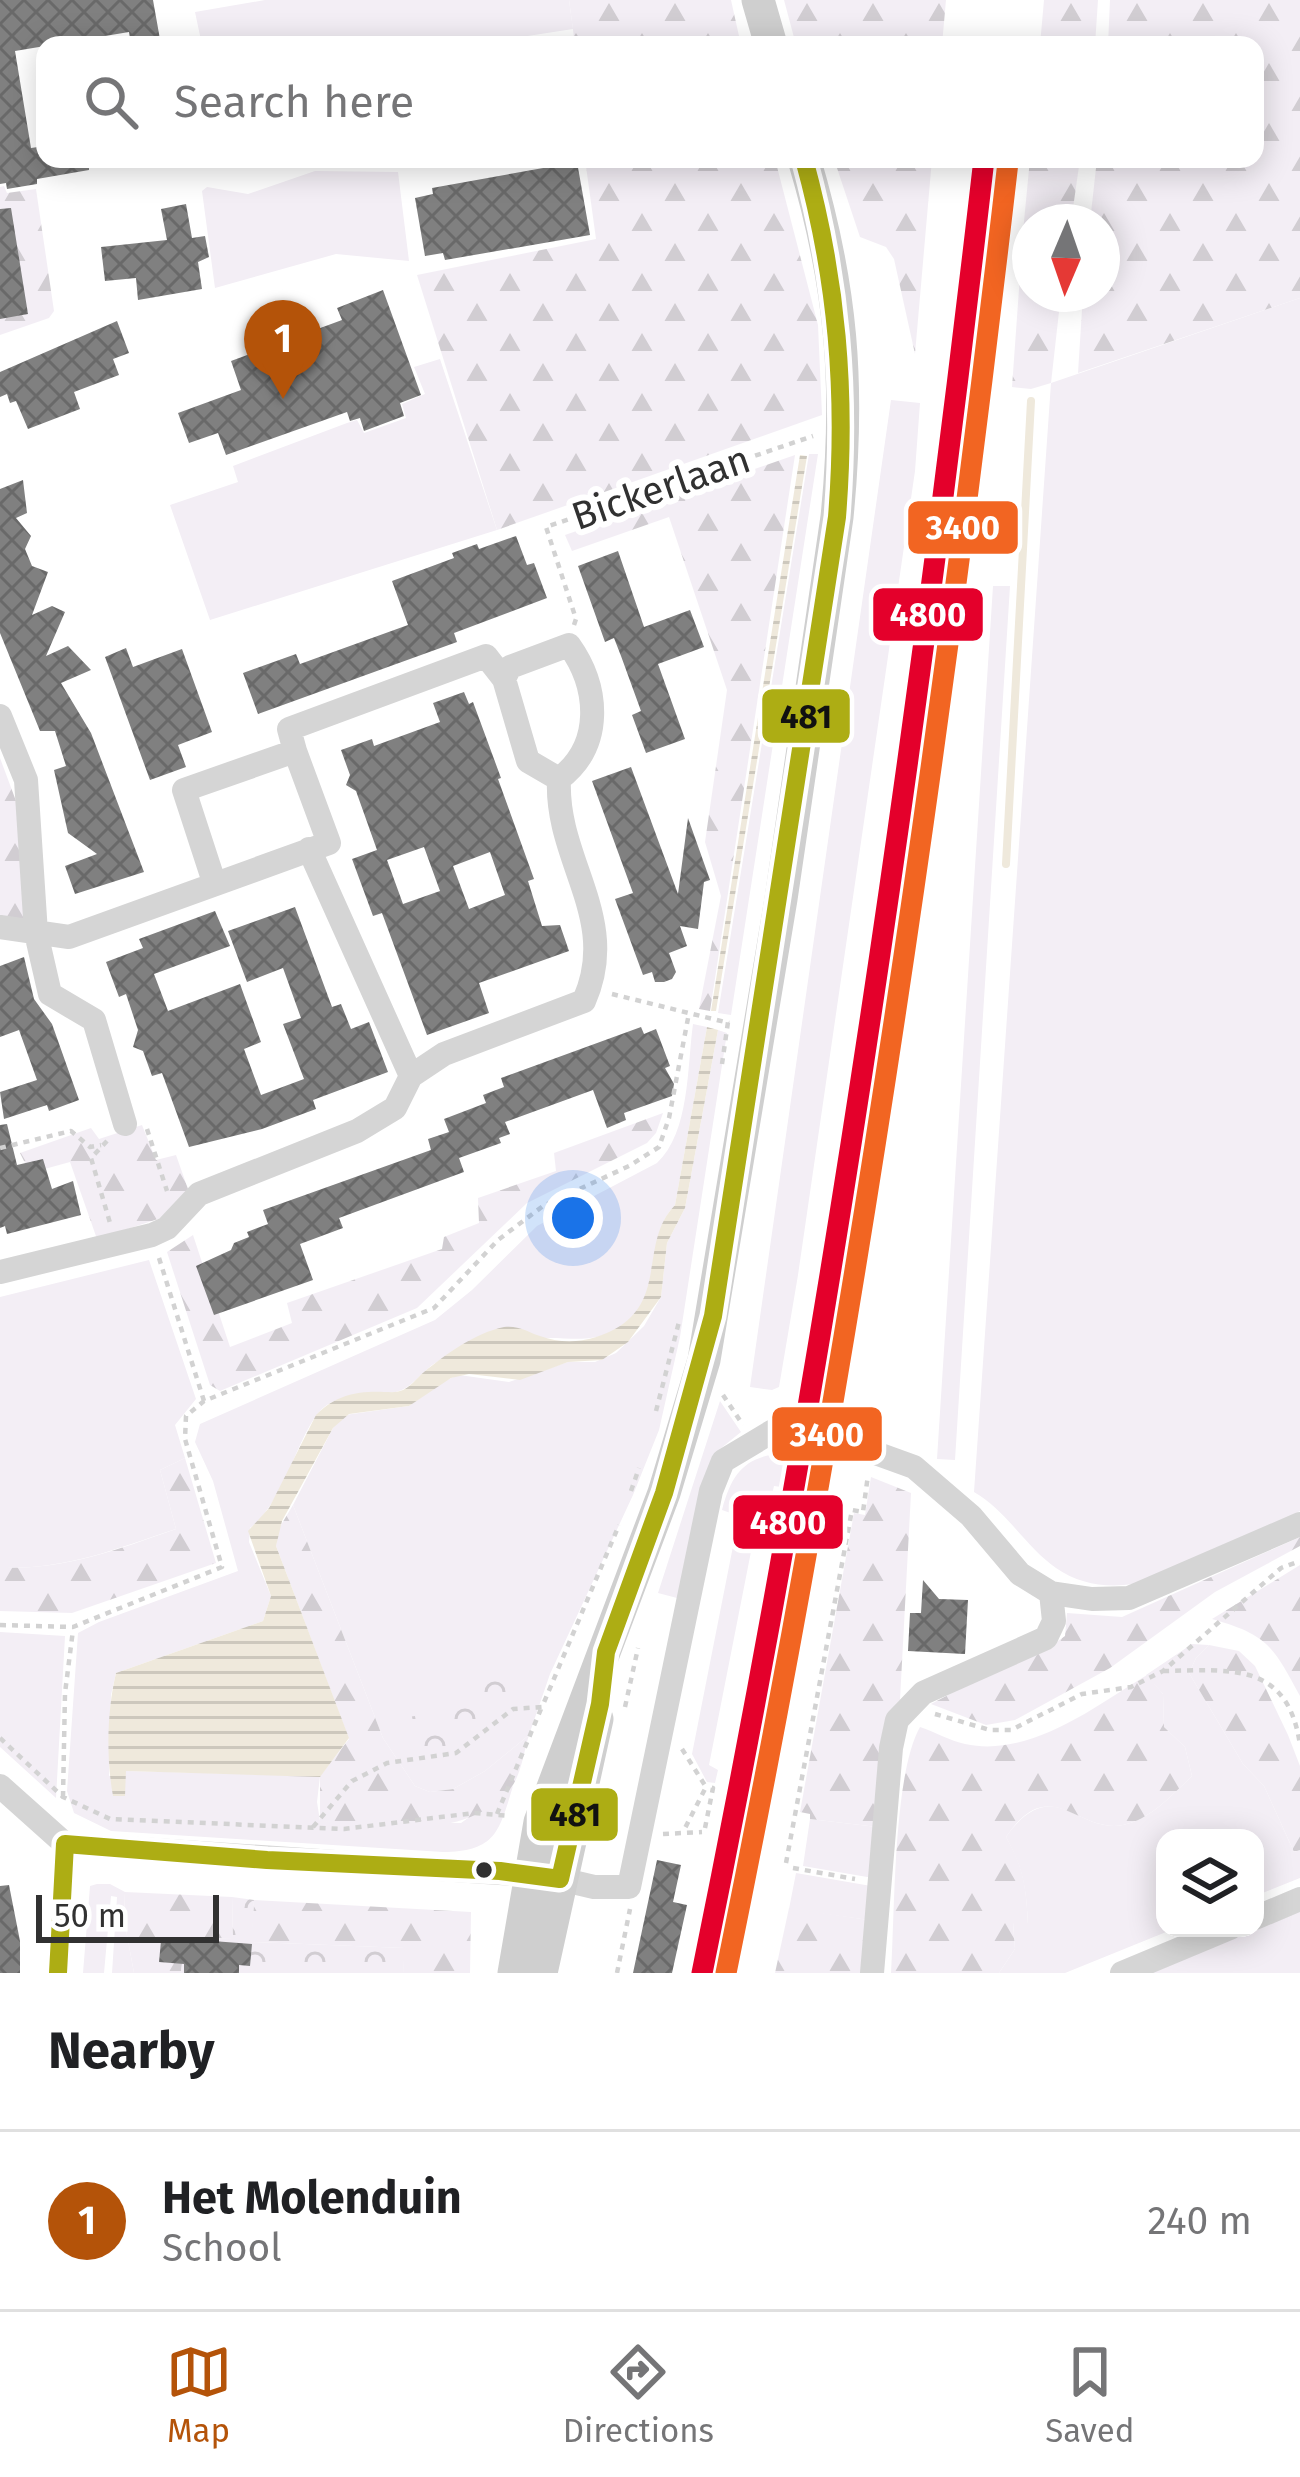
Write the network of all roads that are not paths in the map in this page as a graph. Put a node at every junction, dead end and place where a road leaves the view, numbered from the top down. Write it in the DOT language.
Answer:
graph roads {
  1 [pos="758,0"];
  2 [pos="768,36"];
  3 [pos="806,168"];
  4 [pos="504,679"];
  5 [pos="0,716"];
  6 [pos="295,751"];
  7 [pos="559,779"];
  8 [pos="309,849"];
  9 [pos="214,882"];
  10 [pos="0,927"];
  11 [pos="36,933"];
  12 [pos="411,1076"];
  13 [pos="125,1124"];
  14 [pos="0,1272"];
  15 [pos="1300,1524"];
  16 [pos="1052,1593"];
  17 [pos="606,1652"];
  18 [pos="0,1786"];
  19 [pos="65,1844"];
  20 [pos="545,1877"];
  21 [pos="1300,1899"];
  22 [pos="1264,1914"];
  23 [pos="1208,1937"];
  24 [pos="58,1973"];
  25 [pos="514,1973"];
  26 [pos="541,1973"];
  27 [pos="872,1973"];
  28 [pos="1122,1973"];
  1 -- 2 [label="street"];
  3 -- 17 [label="street"];
  4 -- 6 [label="street"];
  4 -- 7 [label="street"];
  4 -- 7 [label="street"];
  5 -- 11 [label="street"];
  6 -- 8 [label="street"];
  6 -- 9 [label="street"];
  7 -- 12 [label="street"];
  8 -- 9 [label="street"];
  8 -- 12 [label="street"];
  9 -- 11 [label="street"];
  10 -- 11 [label="street"];
  11 -- 13 [label="street"];
  12 -- 14 [label="street"];
  15 -- 16 [label="street"];
  16 -- 20 [label="street"];
  16 -- 27 [label="street"];
  17 -- 20 [label="street"];
  17 -- 20 [label="street"];
  18 -- 19 [label="street"];
  19 -- 20 [label="street"];
  19 -- 24 [label="street"];
  20 -- 25 [label="street"];
  20 -- 26 [label="street"];
  21 -- 22 [label="street"];
  23 -- 28 [label="street"];
}
